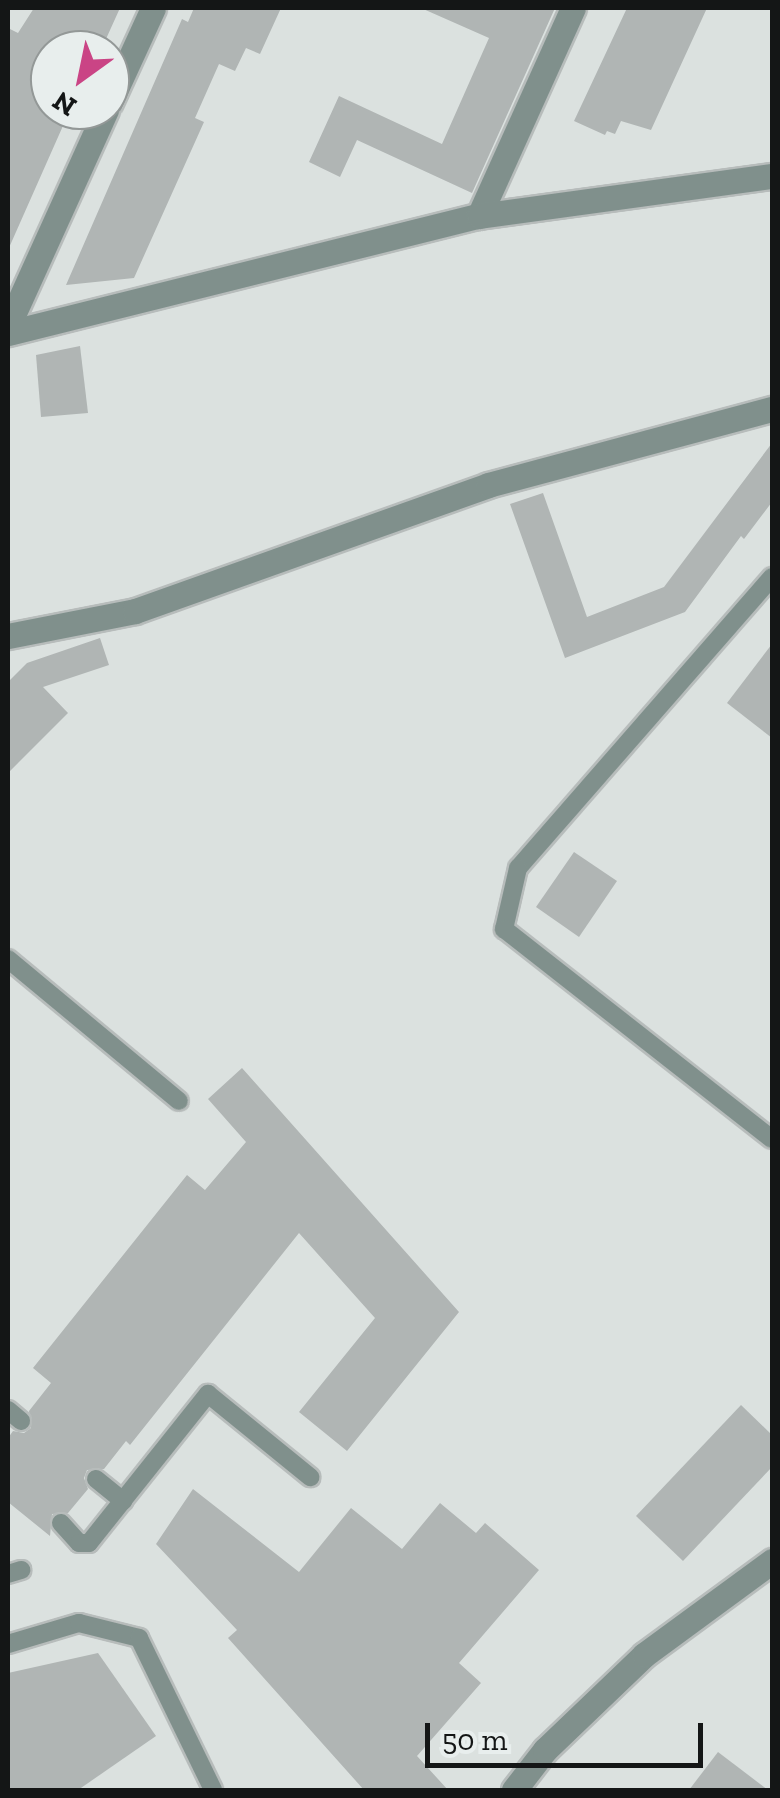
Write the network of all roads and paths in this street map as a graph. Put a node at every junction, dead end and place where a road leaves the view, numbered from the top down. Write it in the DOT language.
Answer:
graph roads {
  1 [pos="153,8"];
  2 [pos="573,8"];
  3 [pos="130,58"];
  4 [pos="97,130"];
  5 [pos="772,176"];
  6 [pos="479,216"];
  7 [pos="8,329"];
  8 [pos="772,410"];
  9 [pos="772,576"];
  10 [pos="8,636"];
  11 [pos="8,959"];
  12 [pos="178,1101"];
  13 [pos="772,1139"];
  14 [pos="310,1477"];
  15 [pos="96,1479"];
  16 [pos="123,1501"];
  17 [pos="60,1523"];
  18 [pos="772,1560"];
  19 [pos="8,1644"];
  20 [pos="213,1790"];
  21 [pos="514,1790"];
  1 -- 3 [label="street"];
  2 -- 6 [label="street"];
  4 -- 7 [label="street"];
  5 -- 6 [label="street"];
  6 -- 7 [label="street"];
  8 -- 10 [label="street"];
  9 -- 13 [label="lane"];
  11 -- 12 [label="lane"];
  14 -- 16 [label="lane"];
  15 -- 16 [label="lane"];
  16 -- 17 [label="lane"];
  18 -- 21 [label="street"];
  19 -- 20 [label="lane"];
}
